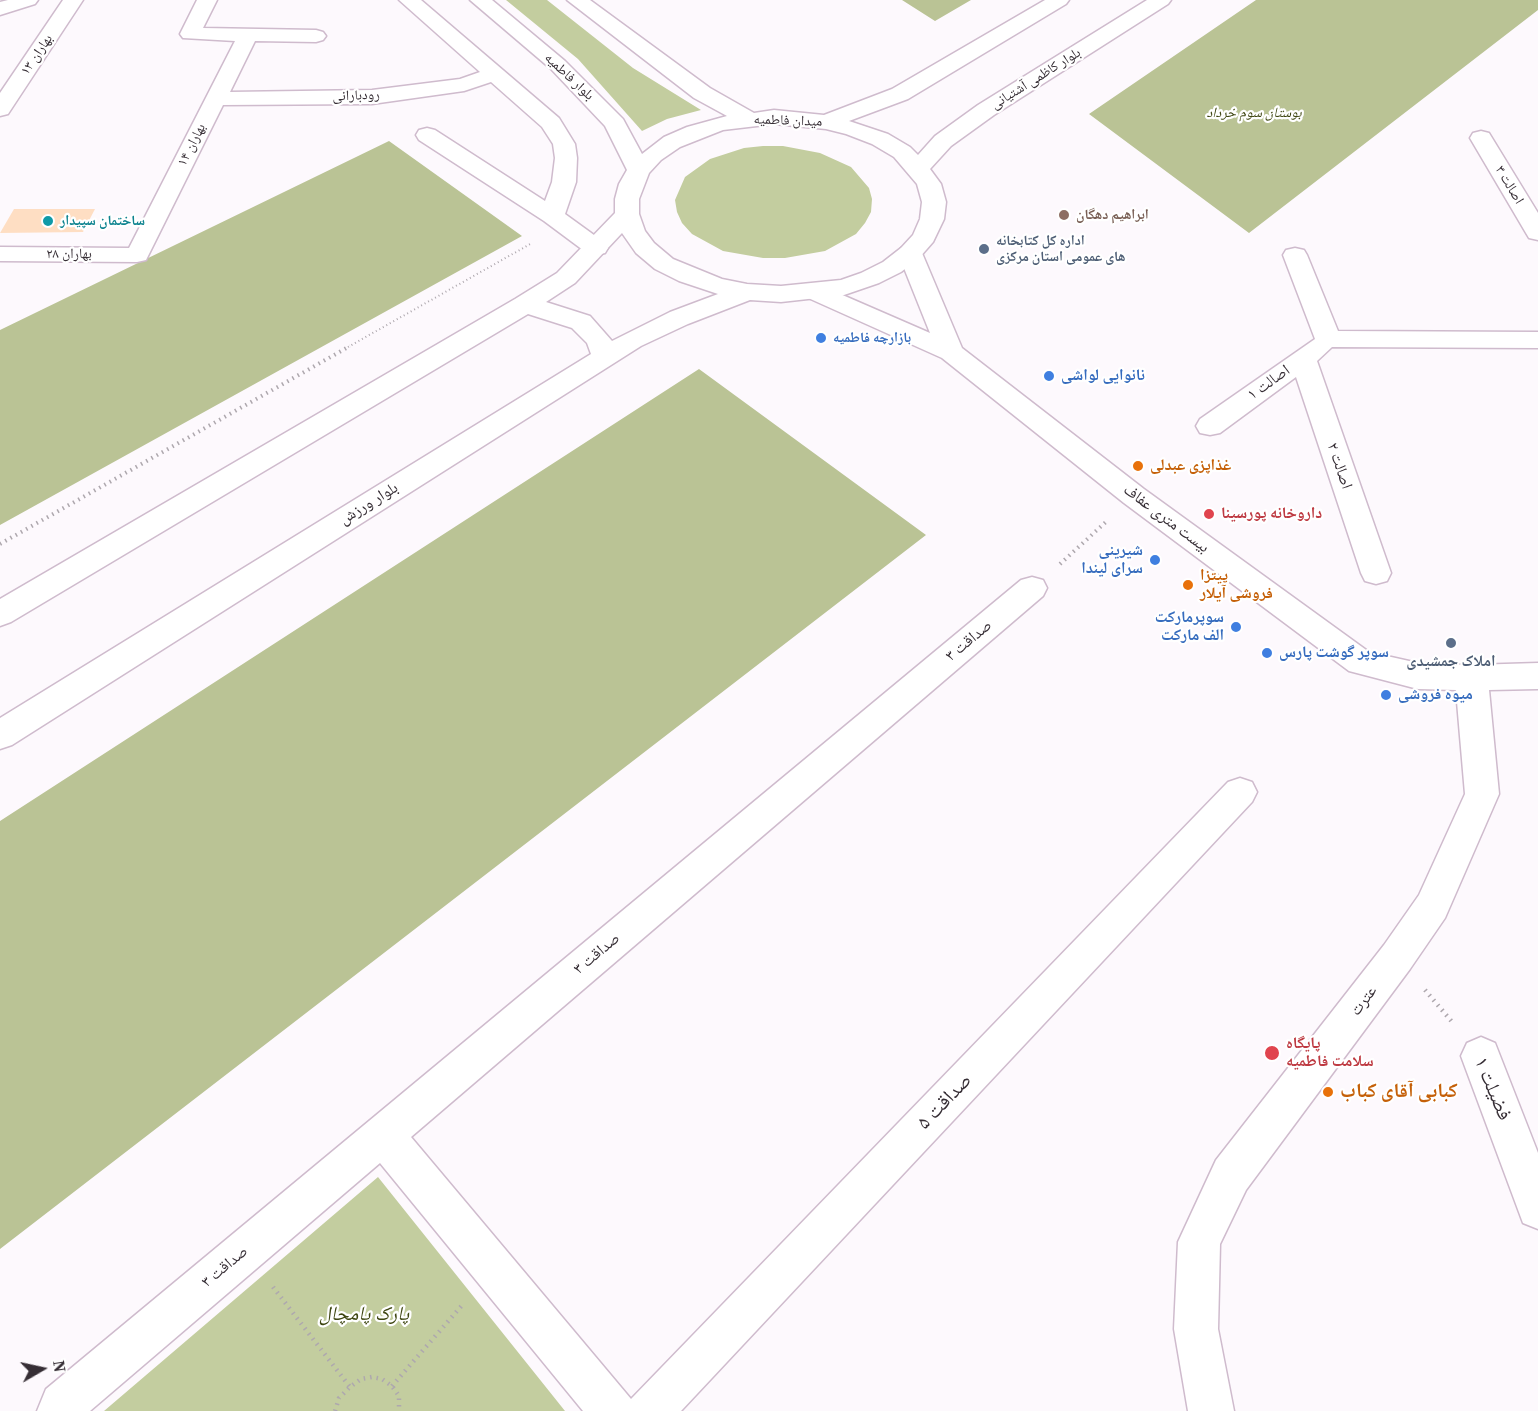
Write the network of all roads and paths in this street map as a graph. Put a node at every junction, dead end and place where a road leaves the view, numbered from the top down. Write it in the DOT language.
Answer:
graph roads {
  1 [pos="28,0"];
  2 [pos="74,0"];
  3 [pos="207,0"];
  4 [pos="409,0"];
  5 [pos="480,0"];
  6 [pos="577,0"];
  7 [pos="1059,0"];
  8 [pos="1161,0"];
  9 [pos="0,9"];
  10 [pos="248,35"];
  11 [pos="316,36"];
  12 [pos="495,75"];
  13 [pos="215,99"];
  14 [pos="0,109"];
  15 [pos="748,119"];
  16 [pos="826,122"];
  17 [pos="427,135"];
  18 [pos="1481,138"];
  19 [pos="918,168"];
  20 [pos="639,170"];
  21 [pos="627,214"];
  22 [pos="558,220"];
  23 [pos="1538,233"];
  24 [pos="596,248"];
  25 [pos="910,253"];
  26 [pos="0,254"];
  27 [pos="137,255"];
  28 [pos="1295,255"];
  29 [pos="747,292"];
  30 [pos="815,292"];
  31 [pos="524,305"];
  32 [pos="1328,339"];
  33 [pos="1538,340"];
  34 [pos="951,352"];
  35 [pos="605,357"];
  36 [pos="1303,358"];
  37 [pos="1210,426"];
  38 [pos="1134,496"];
  39 [pos="0,544"];
  40 [pos="1376,573"];
  41 [pos="1032,588"];
  42 [pos="0,614"];
  43 [pos="1538,676"];
  44 [pos="1471,678"];
  45 [pos="0,735"];
  46 [pos="1240,792"];
  47 [pos="1397,957"];
  48 [pos="1481,1056"];
  49 [pos="383,1135"];
  50 [pos="1538,1208"];
  51 [pos="245,1251"];
  52 [pos="494,1268"];
  53 [pos="392,1386"];
  54 [pos="350,1387"];
  55 [pos="60,1411"];
  56 [pos="335,1411"];
  57 [pos="399,1411"];
  58 [pos="613,1411"];
  59 [pos="649,1411"];
  60 [pos="1211,1411"];
  1 -- 9 [label="street"];
  2 -- 14 [label="street, بهاران ۱۳"];
  3 -- 10 [label="street"];
  4 -- 12 [label="street"];
  5 -- 20 [label="street, بلوار فاطمیه"];
  6 -- 15 [label="street"];
  7 -- 16 [label="street"];
  8 -- 19 [label="street, بلوار کاظمی آشتیانی"];
  10 -- 11 [label="street"];
  10 -- 13 [label="street, بهاران ۱۴"];
  12 -- 13 [label="street, رودبارانی"];
  12 -- 22 [label="street"];
  13 -- 27 [label="street, بهاران ۱۴"];
  15 -- 16 [label="street, میدان فاطمیه"];
  15 -- 20 [label="street, میدان فاطمیه"];
  16 -- 19 [label="street, میدان فاطمیه"];
  17 -- 22 [label="street"];
  18 -- 23 [label="street, اصالت ۳"];
  19 -- 25 [label="street, میدان فاطمیه"];
  20 -- 21 [label="street, میدان فاطمیه"];
  21 -- 24 [label="street"];
  21 -- 29 [label="street, میدان فاطمیه"];
  22 -- 24 [label="street"];
  22 -- 39 [label="path"];
  24 -- 31 [label="street"];
  25 -- 30 [label="street, میدان فاطمیه"];
  25 -- 34 [label="street"];
  26 -- 27 [label="street, بهاران ۲۸"];
  28 -- 32 [label="street"];
  29 -- 30 [label="street, میدان فاطمیه"];
  29 -- 35 [label="street, بلوار ورزش"];
  30 -- 34 [label="street, بیست متری عفاف"];
  31 -- 35 [label="street"];
  31 -- 42 [label="street"];
  32 -- 33 [label="street"];
  32 -- 36 [label="street, اصالت ۱"];
  34 -- 38 [label="street, بیست متری عفاف"];
  35 -- 45 [label="street, بلوار ورزش"];
  36 -- 37 [label="street, اصالت ۱"];
  36 -- 40 [label="street, اصالت ۲"];
  38 -- 41 [label="path"];
  38 -- 44 [label="street, بیست متری عفاف"];
  41 -- 49 [label="street, صداقت ۳"];
  43 -- 44 [label="street, بیست متری عفاف"];
  44 -- 47 [label="street, عترت"];
  46 -- 59 [label="street, صداقت ۵"];
  47 -- 48 [label="path, فضیلت ۱"];
  47 -- 60 [label="street, عترت"];
  48 -- 50 [label="street, فضیلت ۱"];
  49 -- 51 [label="street, صداقت ۳"];
  49 -- 52 [label="street"];
  51 -- 54 [label="path"];
  51 -- 55 [label="street, صداقت ۳"];
  52 -- 53 [label="path"];
  52 -- 58 [label="street"];
  53 -- 54 [label="path"];
  53 -- 57 [label="path"];
  54 -- 56 [label="path"];
}
